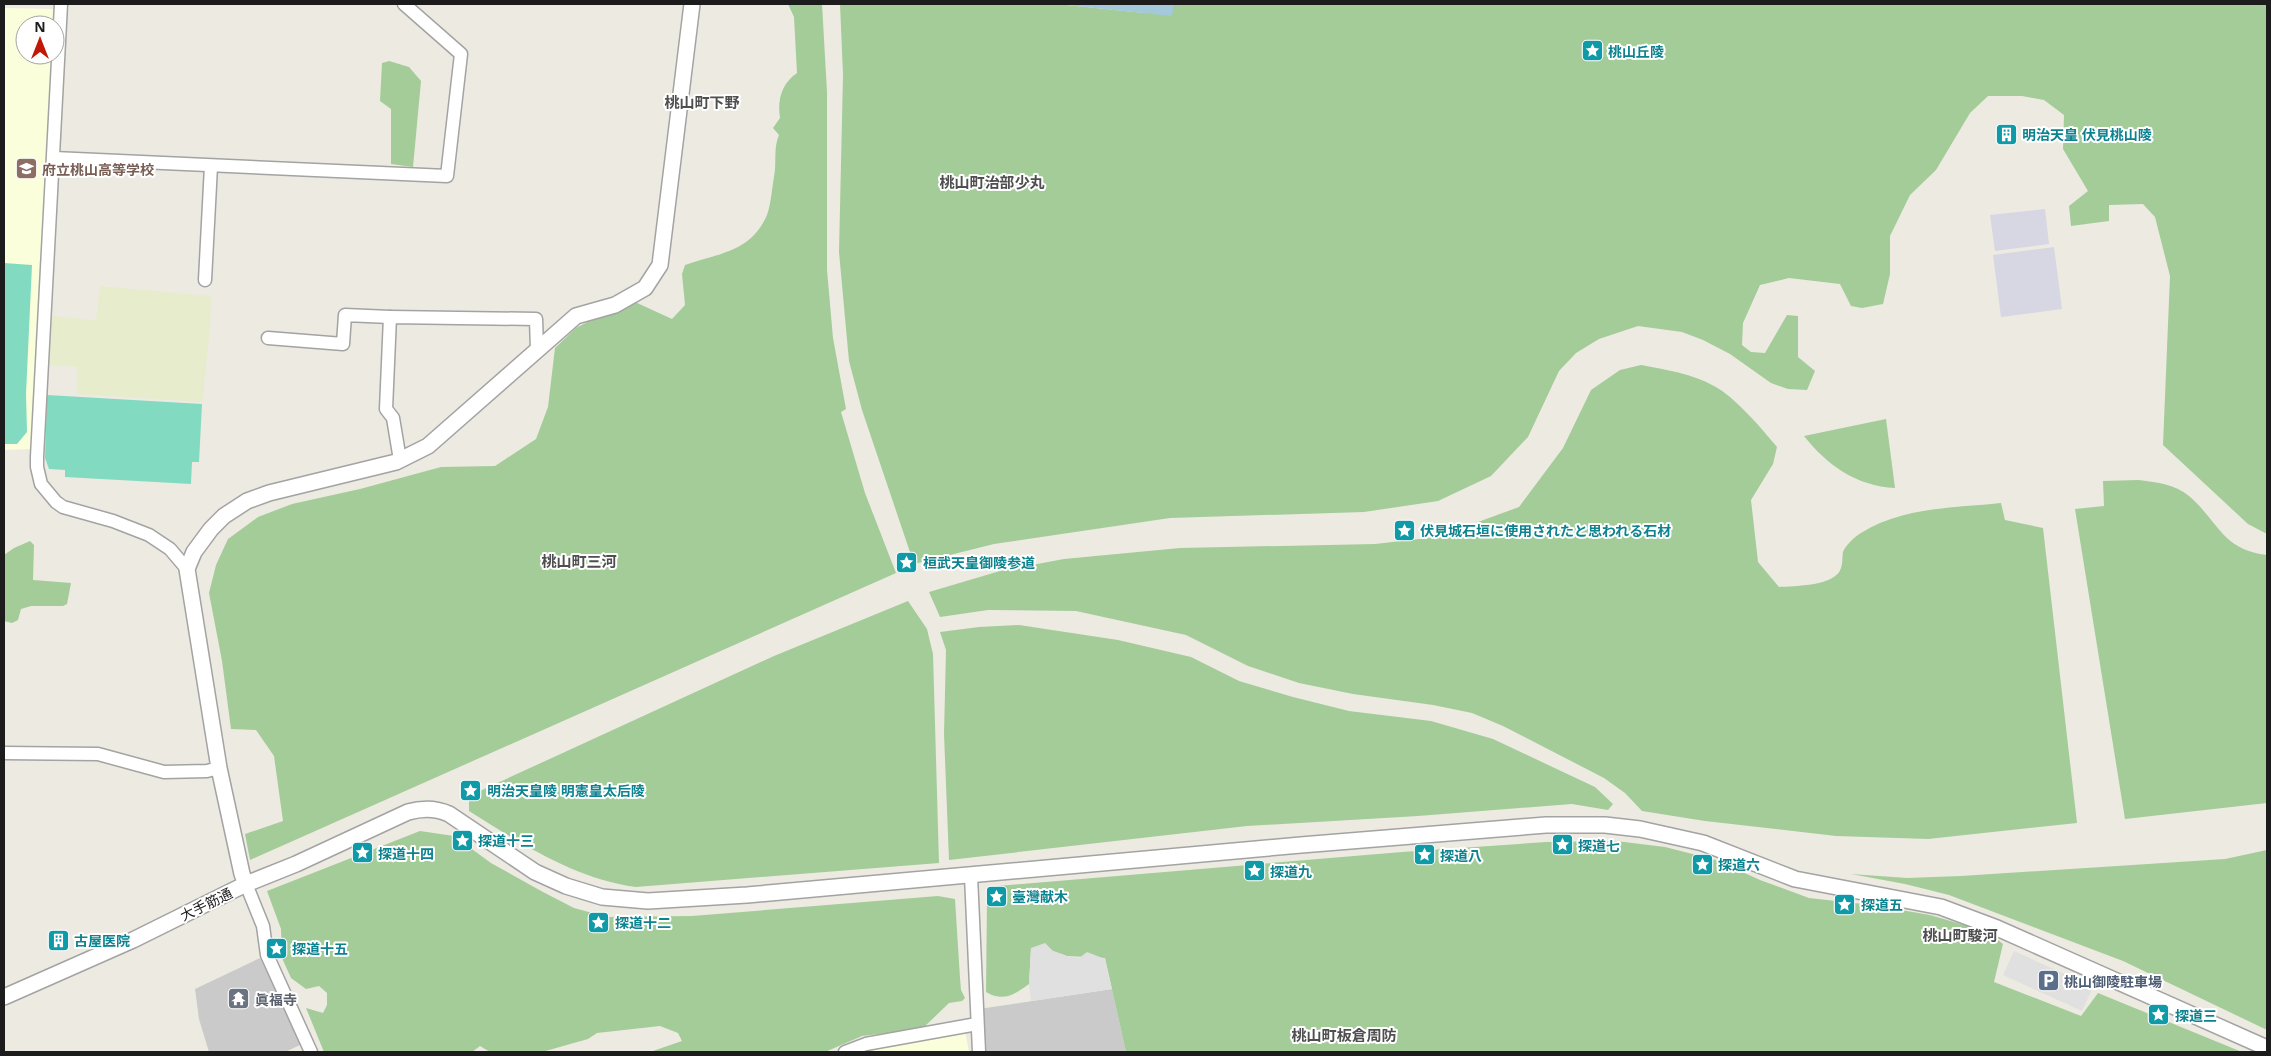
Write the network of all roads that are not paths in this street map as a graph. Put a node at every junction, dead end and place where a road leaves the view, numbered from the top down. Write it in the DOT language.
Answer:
graph roads {
  1 [pos="62,4"];
  2 [pos="404,4"];
  3 [pos="692,4"];
  4 [pos="54,158"];
  5 [pos="211,166"];
  6 [pos="205,280"];
  7 [pos="390,317"];
  8 [pos="268,338"];
  9 [pos="537,350"];
  10 [pos="400,460"];
  11 [pos="187,570"];
  12 [pos="4,754"];
  13 [pos="220,768"];
  14 [pos="971,876"];
  15 [pos="246,884"];
  16 [pos="4,997"];
  17 [pos="977,1024"];
  18 [pos="2267,1048"];
  19 [pos="311,1052"];
  20 [pos="844,1052"];
  21 [pos="979,1052"];
  1 -- 4 [label="street"];
  2 -- 5 [label="street"];
  3 -- 9 [label="street"];
  4 -- 5 [label="street"];
  4 -- 11 [label="street"];
  5 -- 6 [label="street"];
  7 -- 8 [label="street"];
  7 -- 9 [label="street"];
  7 -- 10 [label="street"];
  9 -- 10 [label="street"];
  10 -- 11 [label="street"];
  11 -- 13 [label="street"];
  12 -- 13 [label="street"];
  13 -- 15 [label="street"];
  14 -- 15 [label="street, 大手筋通"];
  14 -- 17 [label="street"];
  14 -- 18 [label="street"];
  15 -- 16 [label="street, 大手筋通"];
  15 -- 19 [label="street"];
  17 -- 20 [label="street"];
  17 -- 21 [label="street"];
}
